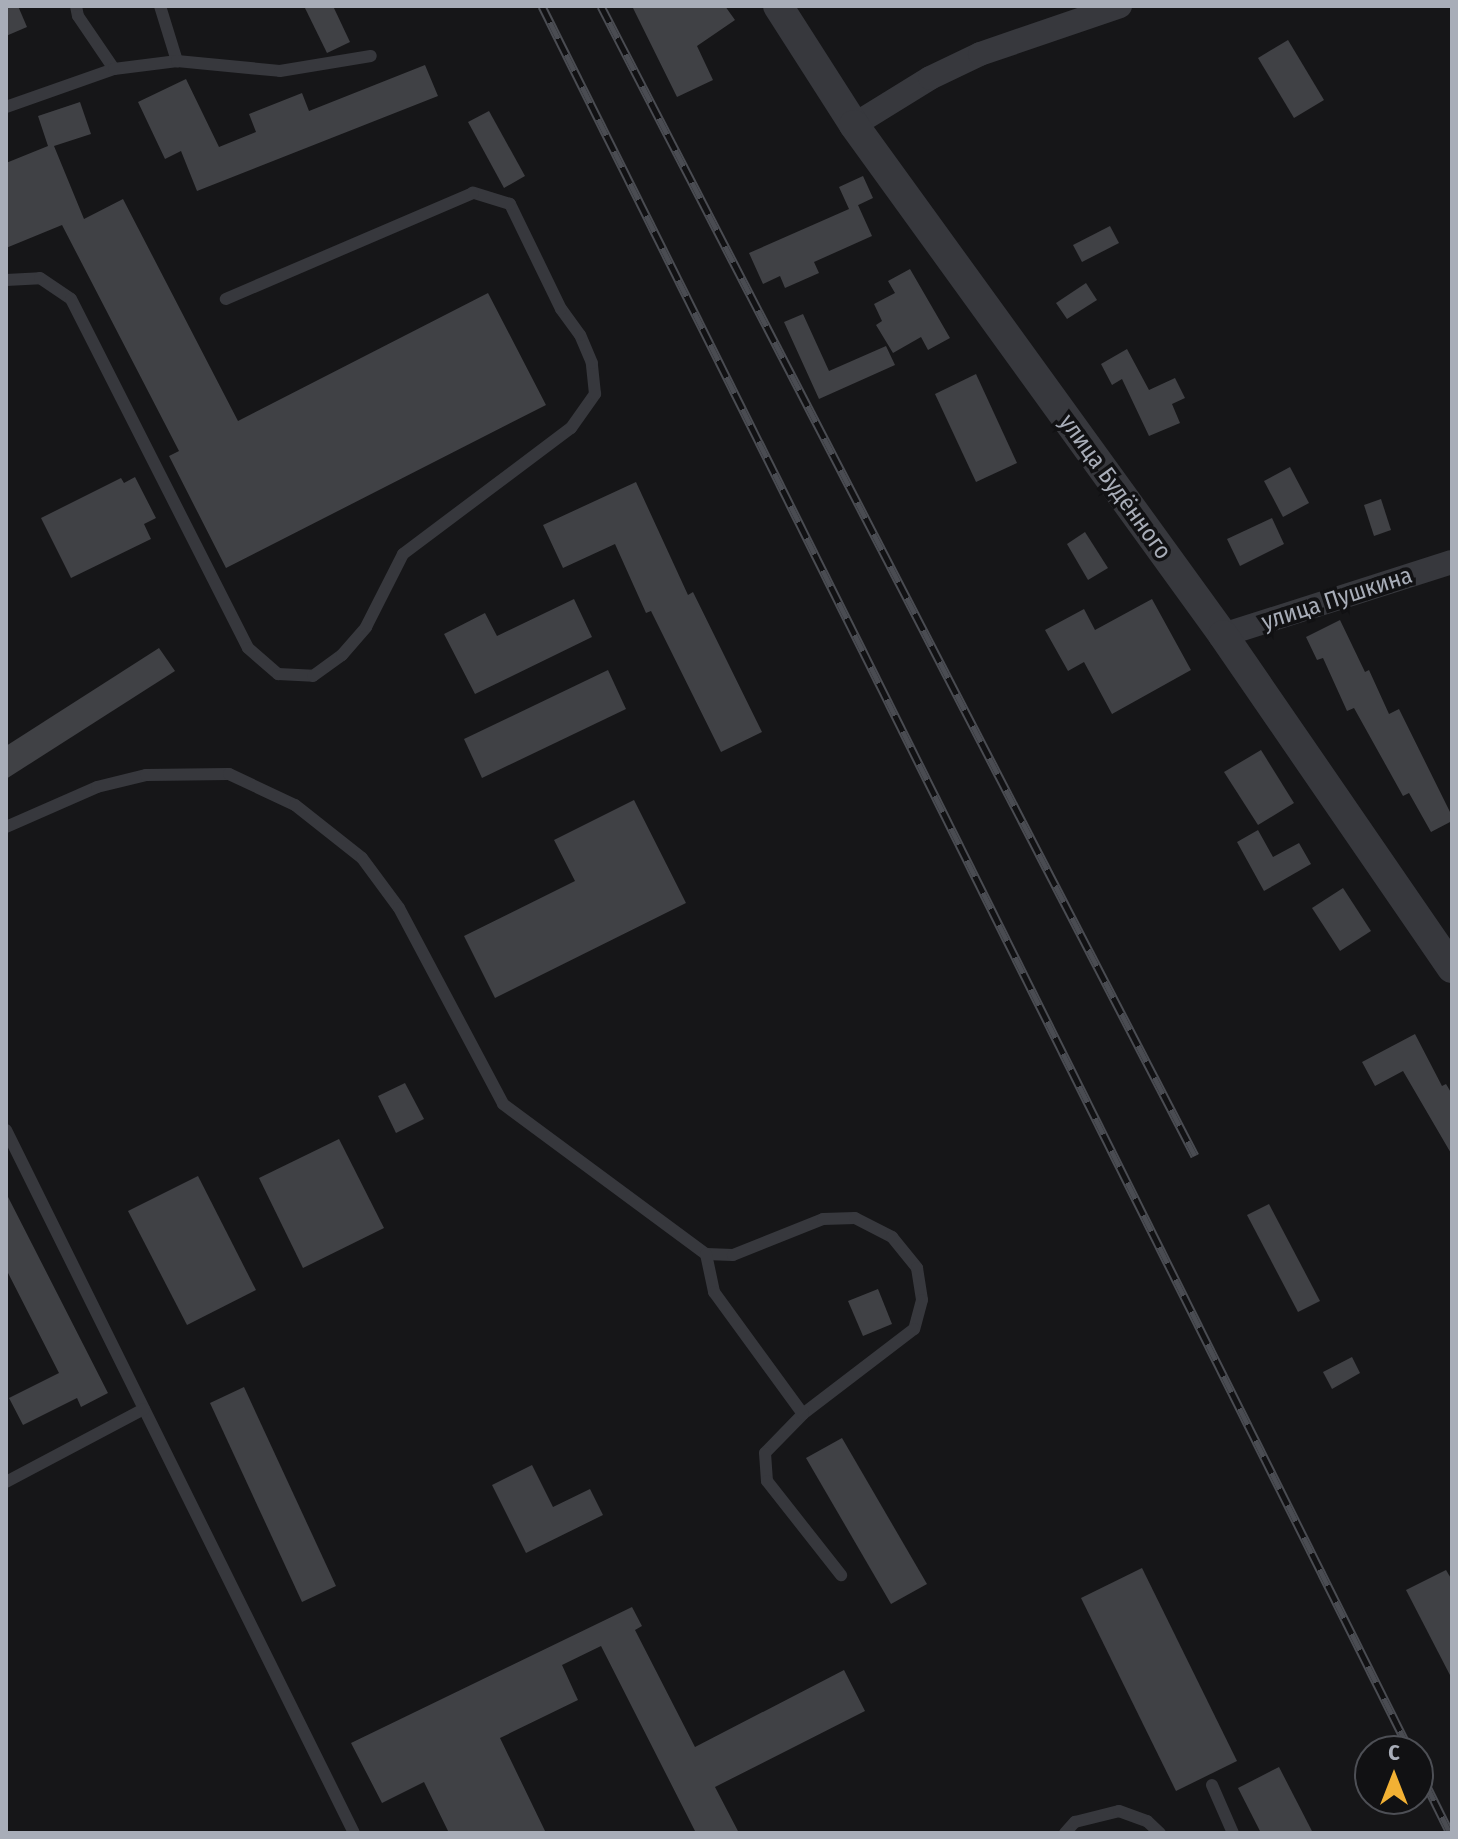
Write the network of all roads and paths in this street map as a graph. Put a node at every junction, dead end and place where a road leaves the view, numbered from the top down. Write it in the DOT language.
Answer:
graph roads {
  1 [pos="76,6"];
  2 [pos="160,6"];
  3 [pos="778,6"];
  4 [pos="1120,6"];
  5 [pos="371,56"];
  6 [pos="177,61"];
  7 [pos="114,69"];
  8 [pos="6,107"];
  9 [pos="854,125"];
  10 [pos="6,280"];
  11 [pos="226,299"];
  12 [pos="1452,562"];
  13 [pos="1223,635"];
  14 [pos="6,827"];
  15 [pos="1452,968"];
  16 [pos="6,1130"];
  17 [pos="706,1254"];
  18 [pos="144,1409"];
  19 [pos="803,1414"];
  20 [pos="6,1482"];
  21 [pos="841,1575"];
  22 [pos="1212,1785"];
  23 [pos="354,1833"];
  24 [pos="1065,1833"];
  25 [pos="1160,1833"];
  26 [pos="1233,1833"];
  1 -- 7 [label="lane"];
  2 -- 6 [label="lane"];
  3 -- 9 [label="street, улица Будённого"];
  4 -- 9 [label="street"];
  5 -- 6 [label="lane"];
  6 -- 7 [label="lane"];
  7 -- 8 [label="lane"];
  9 -- 13 [label="street, улица Будённого"];
  10 -- 11 [label="lane"];
  12 -- 13 [label="street, улица Пушкина"];
  13 -- 15 [label="street, улица Будённого"];
  14 -- 17 [label="lane"];
  16 -- 18 [label="lane"];
  17 -- 19 [label="lane"];
  17 -- 19 [label="lane"];
  18 -- 20 [label="lane"];
  18 -- 23 [label="lane"];
  19 -- 21 [label="lane"];
  22 -- 26 [label="lane"];
  24 -- 25 [label="lane"];
}
